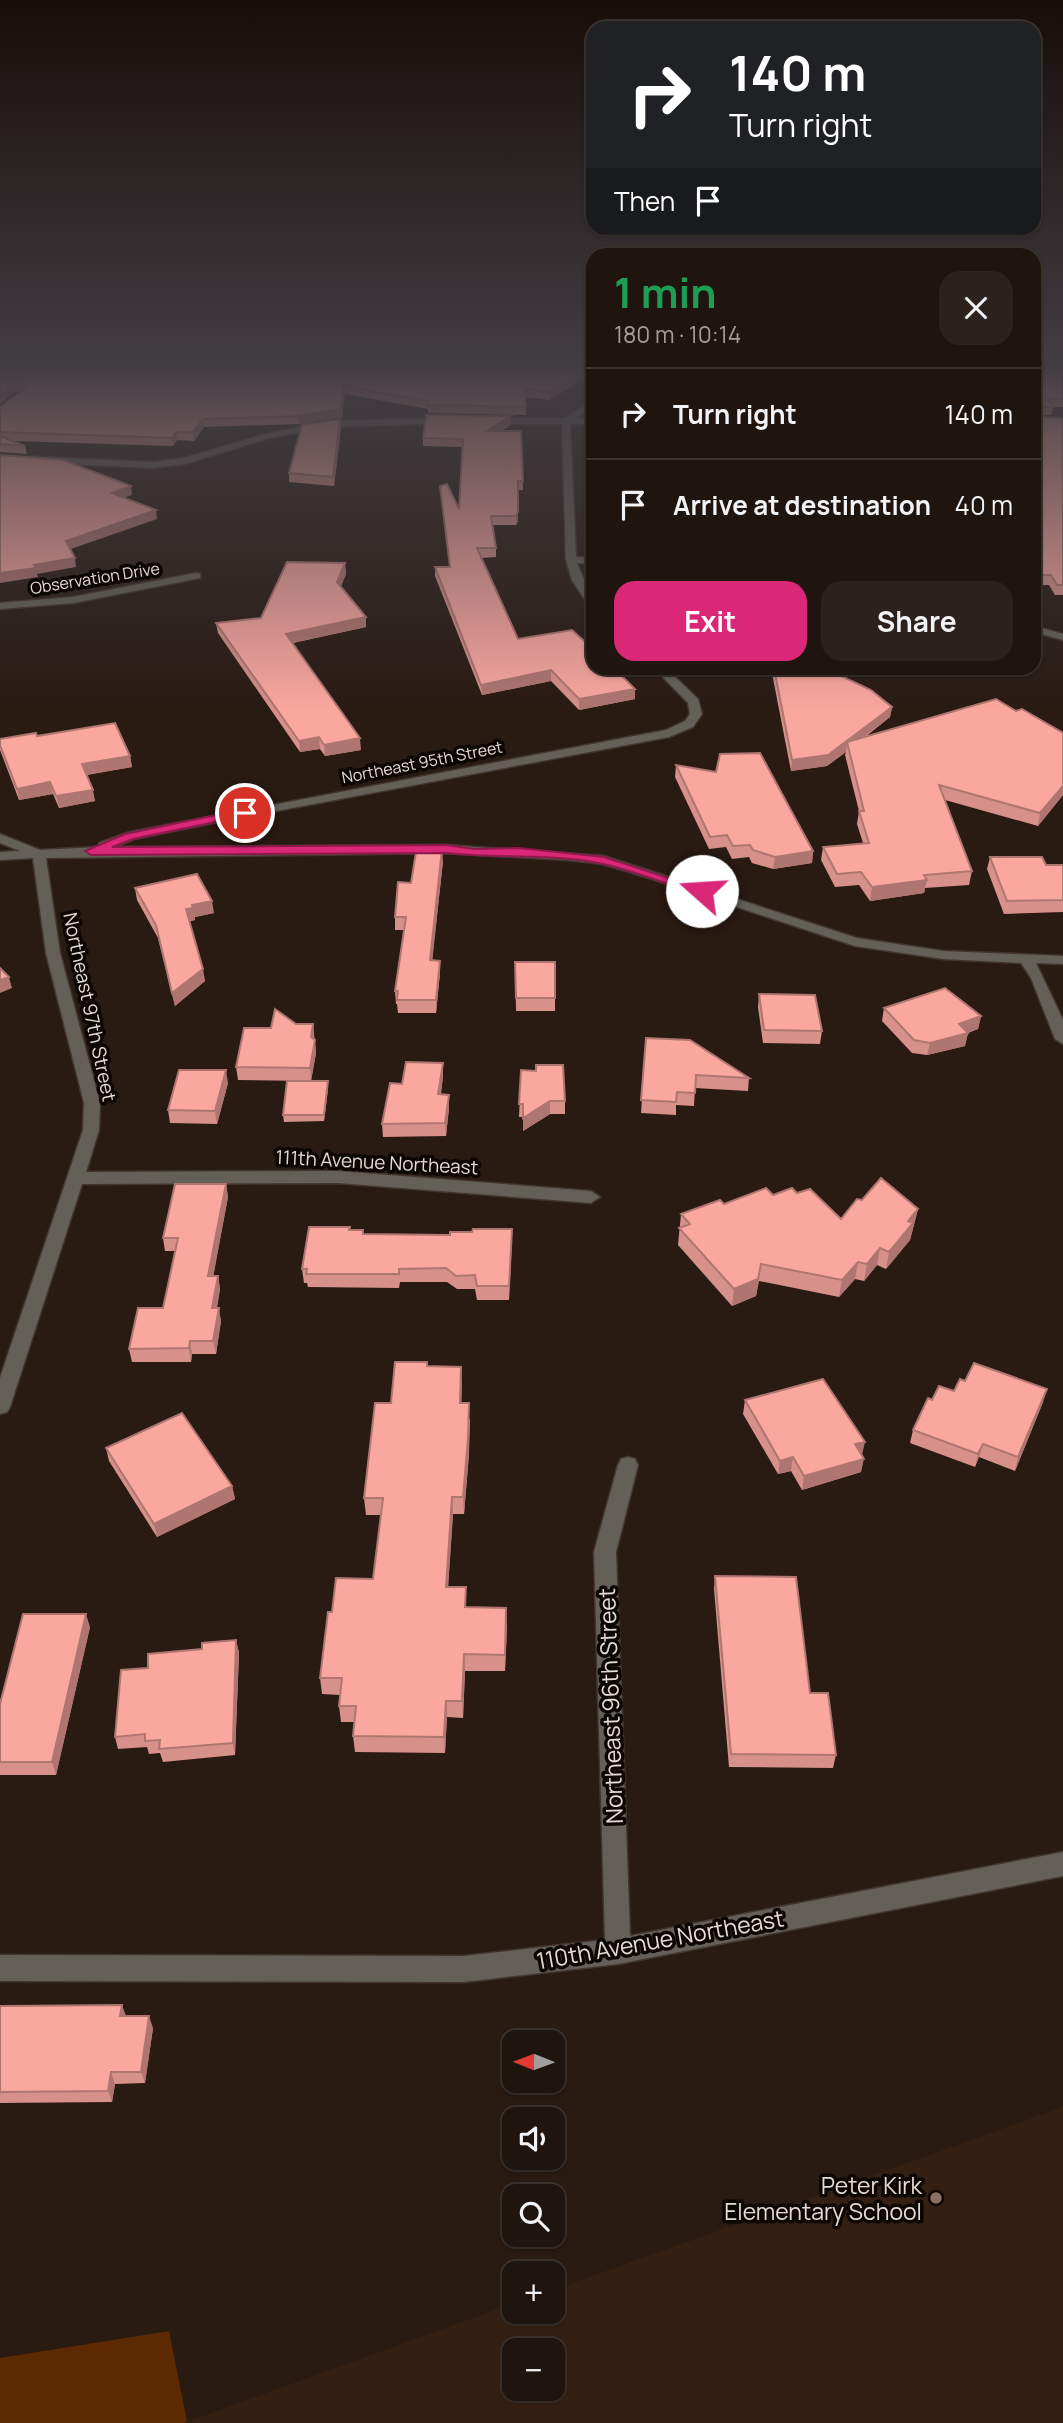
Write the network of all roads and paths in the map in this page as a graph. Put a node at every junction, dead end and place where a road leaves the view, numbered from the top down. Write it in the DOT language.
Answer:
graph roads {
  1 [pos="568,484"];
  2 [pos="571,560"];
  3 [pos="586,561"];
  4 [pos="196,576"];
  5 [pos="586,594"];
  6 [pos="0,606"];
  7 [pos="1041,631"];
  8 [pos="1063,637"];
  9 [pos="666,675"];
  10 [pos="0,838"];
  11 [pos="91,851"];
  12 [pos="39,854"];
  13 [pos="0,856"];
  14 [pos="1027,960"];
  15 [pos="1063,960"];
  16 [pos="1063,1039"];
  17 [pos="77,1178"];
  18 [pos="591,1197"];
  19 [pos="0,1407"];
  20 [pos="628,1465"];
  21 [pos="1063,1864"];
  22 [pos="618,1951"];
  23 [pos="0,1968"];
  1 -- 2 [label="street"];
  2 -- 3 [label="street"];
  2 -- 5 [label="street"];
  4 -- 6 [label="street, Observation Drive"];
  7 -- 8 [label="street"];
  9 -- 11 [label="street, Northeast 95th Street"];
  10 -- 12 [label="street"];
  11 -- 12 [label="street"];
  11 -- 14 [label="street"];
  12 -- 13 [label="street"];
  12 -- 17 [label="street, Northeast 97th Street"];
  14 -- 15 [label="street"];
  14 -- 16 [label="street"];
  17 -- 18 [label="street, 111th Avenue Northeast"];
  17 -- 19 [label="street, Northeast 97th Street"];
  20 -- 22 [label="street, Northeast 96th Street"];
  21 -- 22 [label="street, 110th Avenue Northeast"];
  22 -- 23 [label="street, 110th Avenue Northeast"];
}
